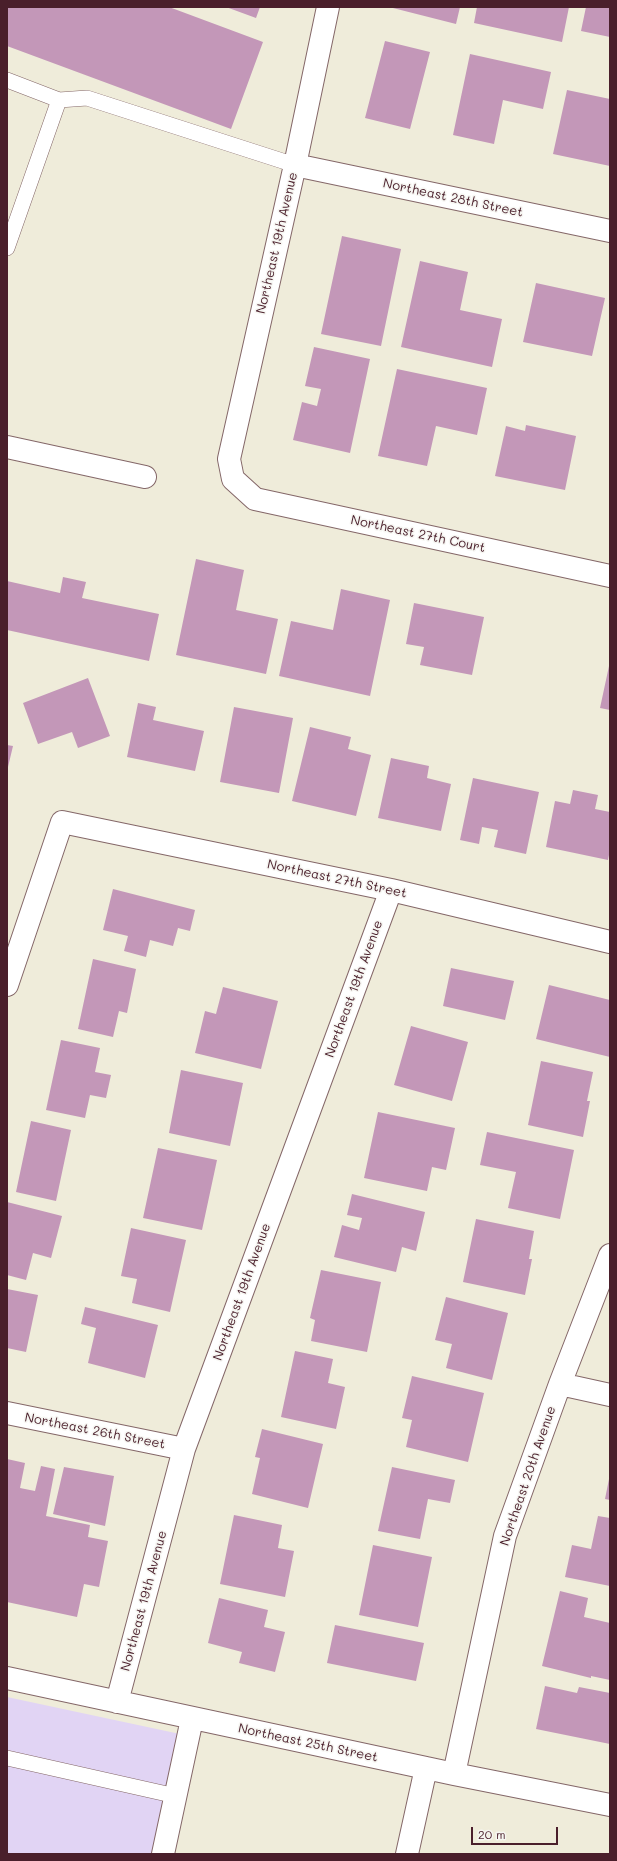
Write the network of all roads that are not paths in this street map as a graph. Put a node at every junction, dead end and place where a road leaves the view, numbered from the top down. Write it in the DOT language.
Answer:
graph roads {
  1 [pos="328,7"];
  2 [pos="7,80"];
  3 [pos="59,100"];
  4 [pos="295,165"];
  5 [pos="610,231"];
  6 [pos="7,248"];
  7 [pos="7,447"];
  8 [pos="145,477"];
  9 [pos="233,479"];
  10 [pos="610,576"];
  11 [pos="391,890"];
  12 [pos="610,942"];
  13 [pos="7,985"];
  14 [pos="610,1254"];
  15 [pos="560,1384"];
  16 [pos="610,1395"];
  17 [pos="7,1413"];
  18 [pos="184,1449"];
  19 [pos="7,1678"];
  20 [pos="117,1702"];
  21 [pos="192,1719"];
  22 [pos="7,1758"];
  23 [pos="426,1768"];
  24 [pos="454,1774"];
  25 [pos="176,1796"];
  26 [pos="610,1805"];
  27 [pos="163,1854"];
  28 [pos="407,1854"];
  1 -- 4 [label="street, Northeast 19th Avenue"];
  2 -- 3 [label="lane"];
  3 -- 4 [label="lane"];
  3 -- 6 [label="lane"];
  4 -- 5 [label="street, Northeast 28th Street"];
  4 -- 9 [label="street, Northeast 19th Avenue"];
  7 -- 8 [label="street"];
  9 -- 10 [label="street, Northeast 27th Court"];
  11 -- 12 [label="street, Northeast 27th Street"];
  11 -- 13 [label="street, Northeast 27th Street"];
  11 -- 18 [label="street, Northeast 19th Avenue"];
  14 -- 15 [label="street, Northeast 20th Avenue"];
  15 -- 16 [label="street"];
  15 -- 24 [label="street, Northeast 20th Avenue"];
  17 -- 18 [label="street, Northeast 26th Street"];
  18 -- 20 [label="street, Northeast 19th Avenue"];
  19 -- 20 [label="street, Northeast 25th Street"];
  20 -- 21 [label="street, Northeast 25th Street"];
  21 -- 23 [label="street, Northeast 25th Street"];
  21 -- 25 [label="street"];
  22 -- 25 [label="lane"];
  23 -- 24 [label="street, Northeast 25th Street"];
  23 -- 28 [label="street"];
  24 -- 26 [label="street, Northeast 25th Street"];
  25 -- 27 [label="street"];
}
